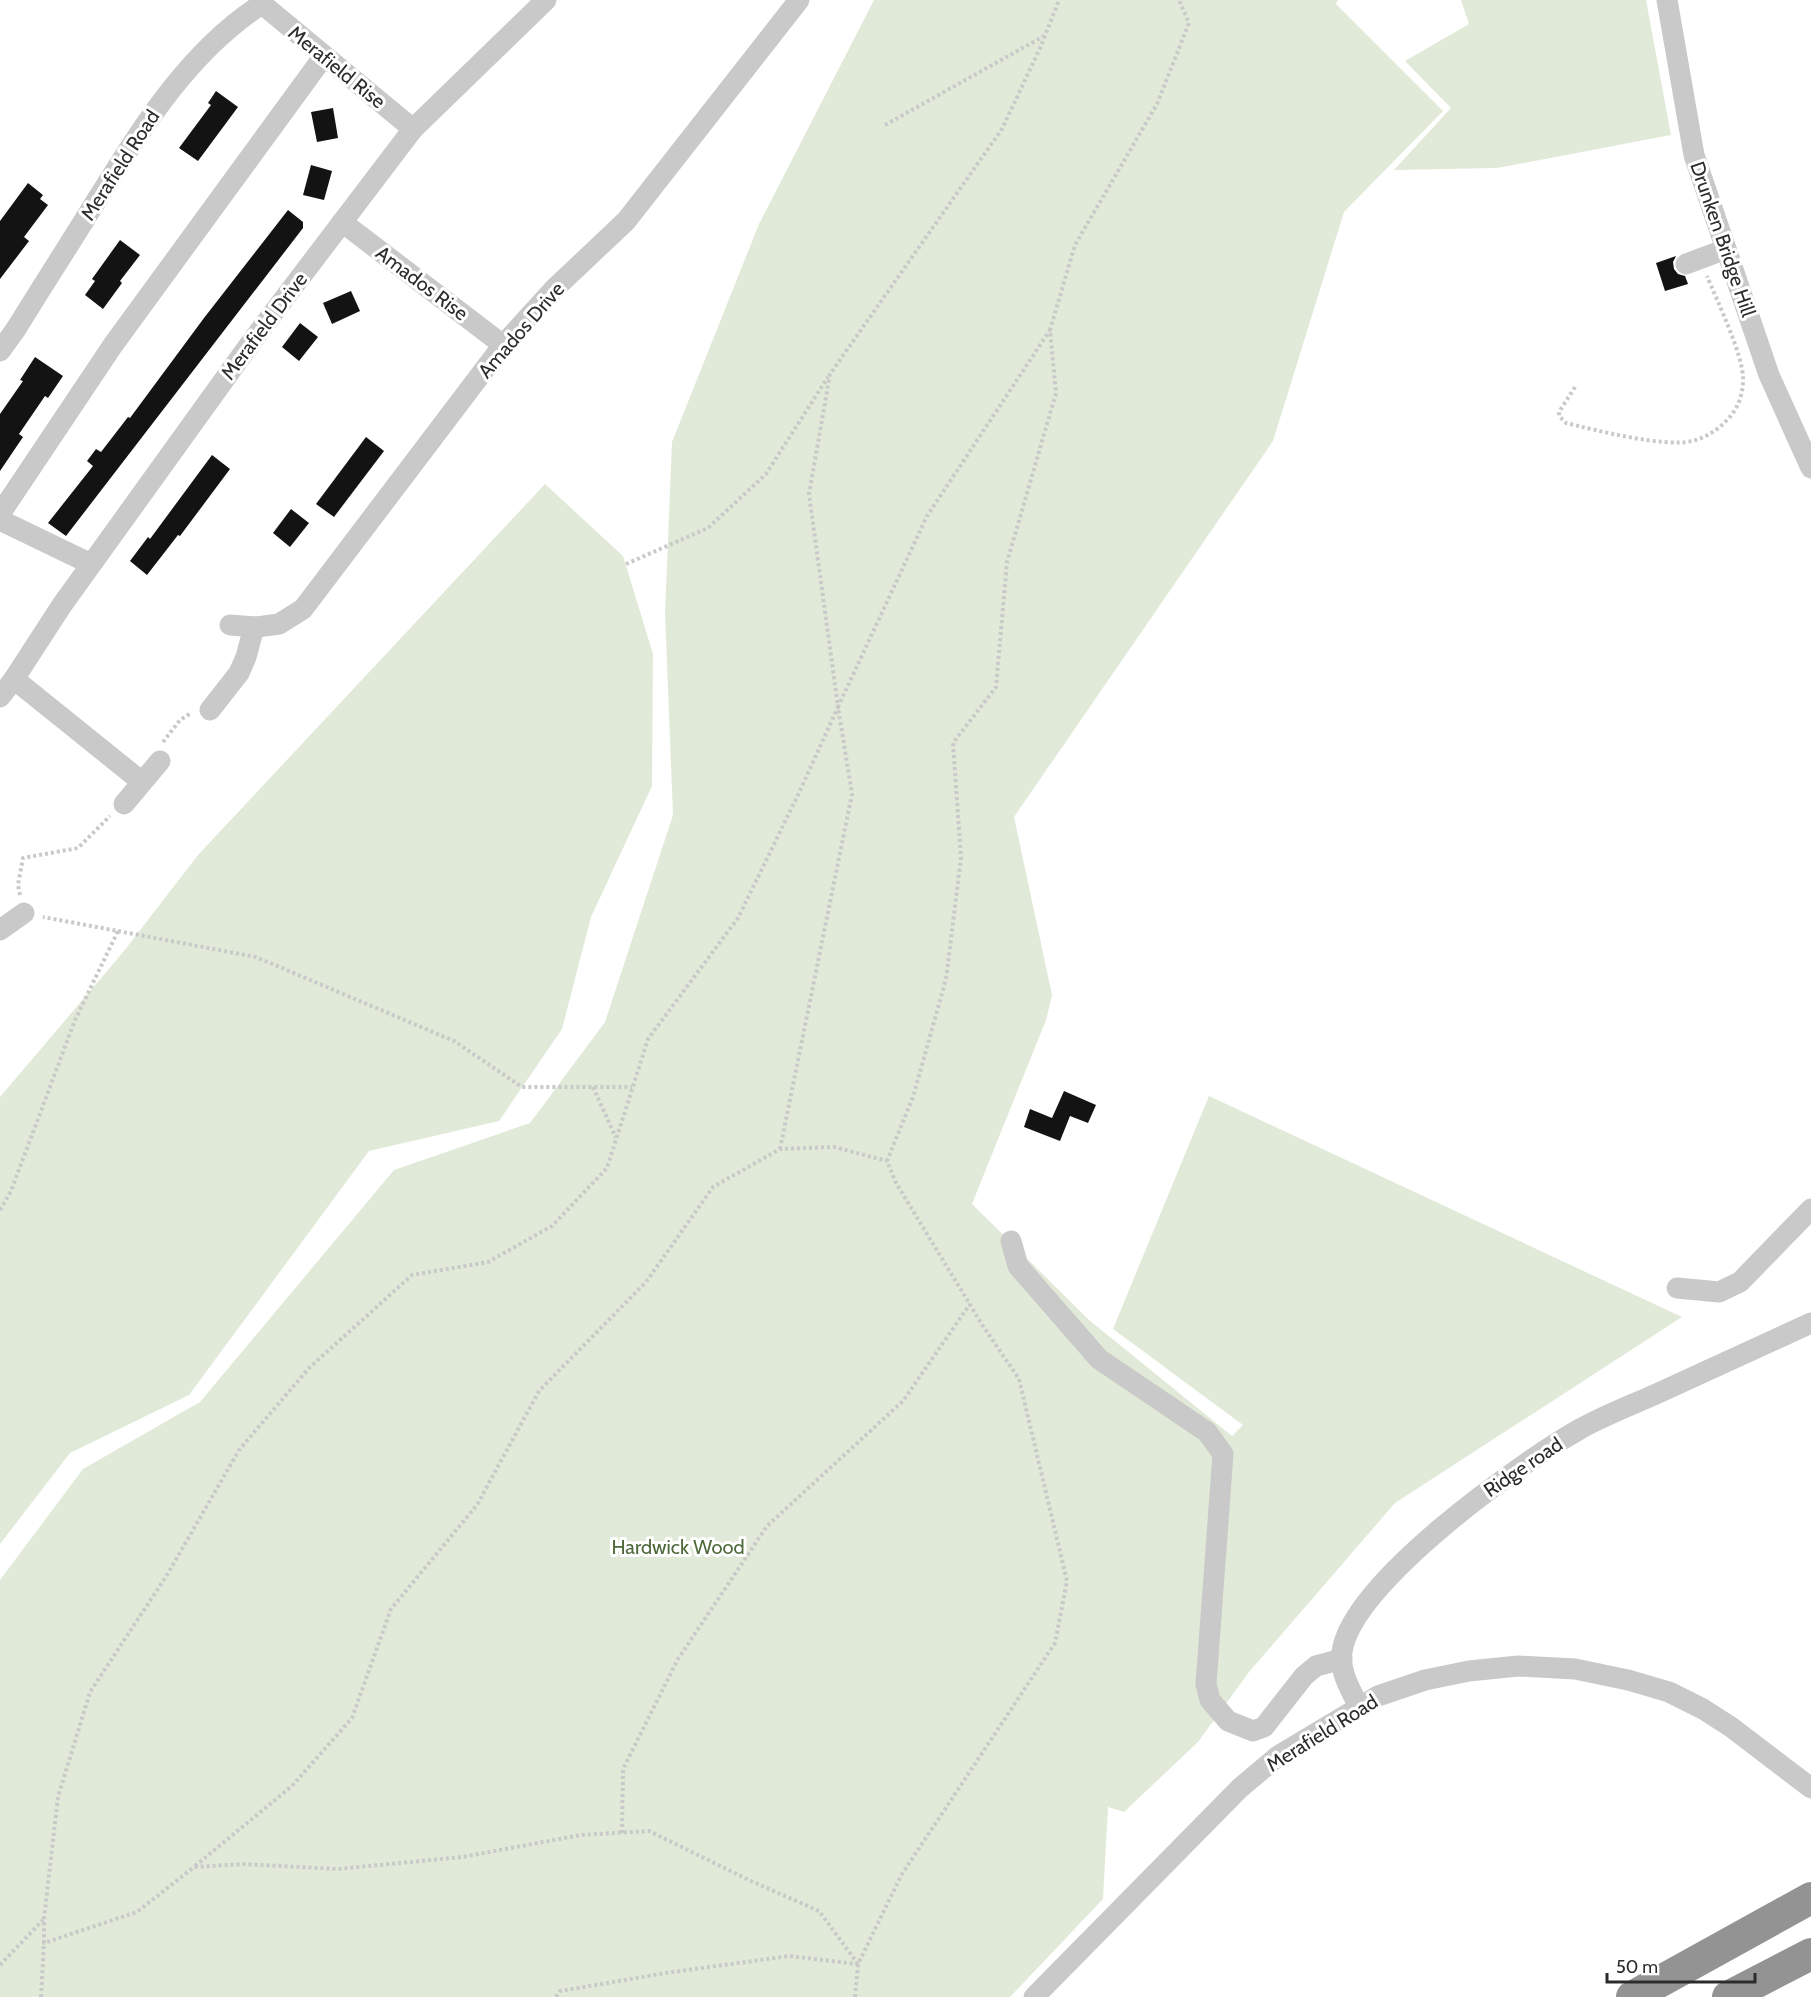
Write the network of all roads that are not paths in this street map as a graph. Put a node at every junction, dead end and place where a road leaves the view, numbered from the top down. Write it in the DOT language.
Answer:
graph roads {
  1 [pos="546,0"];
  2 [pos="799,0"];
  3 [pos="1667,0"];
  4 [pos="262,2"];
  5 [pos="324,56"];
  6 [pos="413,129"];
  7 [pos="342,222"];
  8 [pos="1726,249"];
  9 [pos="1693,261"];
  10 [pos="503,345"];
  11 [pos="0,351"];
  12 [pos="1811,468"];
  13 [pos="0,514"];
  14 [pos="0,520"];
  15 [pos="91,564"];
  16 [pos="230,624"];
  17 [pos="254,627"];
  18 [pos="14,679"];
  19 [pos="0,697"];
  20 [pos="210,710"];
  21 [pos="160,761"];
  22 [pos="142,782"];
  23 [pos="124,804"];
  24 [pos="24,913"];
  25 [pos="0,930"];
  26 [pos="1811,1209"];
  27 [pos="1011,1241"];
  28 [pos="1677,1288"];
  29 [pos="1811,1323"];
  30 [pos="1342,1659"];
  31 [pos="1359,1707"];
  32 [pos="1811,1788"];
  33 [pos="1811,1898"];
  34 [pos="1811,1954"];
  35 [pos="1034,1997"];
  36 [pos="1632,1997"];
  37 [pos="1728,1997"];
  1 -- 6 [label="street, Merafield Drive"];
  2 -- 10 [label="street, Amados Drive"];
  3 -- 8 [label="street, Drunken Bridge Hill"];
  4 -- 5 [label="street, Merafield Rise"];
  4 -- 11 [label="street, Merafield Road"];
  5 -- 6 [label="street, Merafield Rise"];
  5 -- 13 [label="street"];
  6 -- 7 [label="street, Merafield Drive"];
  7 -- 10 [label="street, Amados Rise"];
  7 -- 15 [label="street, Merafield Drive"];
  8 -- 9 [label="street"];
  8 -- 12 [label="street, Drunken Bridge Hill"];
  10 -- 17 [label="street, Amados Drive"];
  14 -- 15 [label="street"];
  15 -- 18 [label="street, Merafield Drive"];
  16 -- 17 [label="street, Amados Drive"];
  17 -- 20 [label="street"];
  18 -- 19 [label="street, Merafield Drive"];
  18 -- 22 [label="street"];
  21 -- 22 [label="street"];
  22 -- 23 [label="street"];
  24 -- 25 [label="street"];
  26 -- 28 [label="street"];
  27 -- 30 [label="street"];
  29 -- 30 [label="street, Ridge road"];
  30 -- 31 [label="street, Ridge road"];
  31 -- 32 [label="street, Merafield Road"];
  31 -- 35 [label="street, Merafield Road"];
  33 -- 36 [label="highway"];
  34 -- 37 [label="highway"];
}
